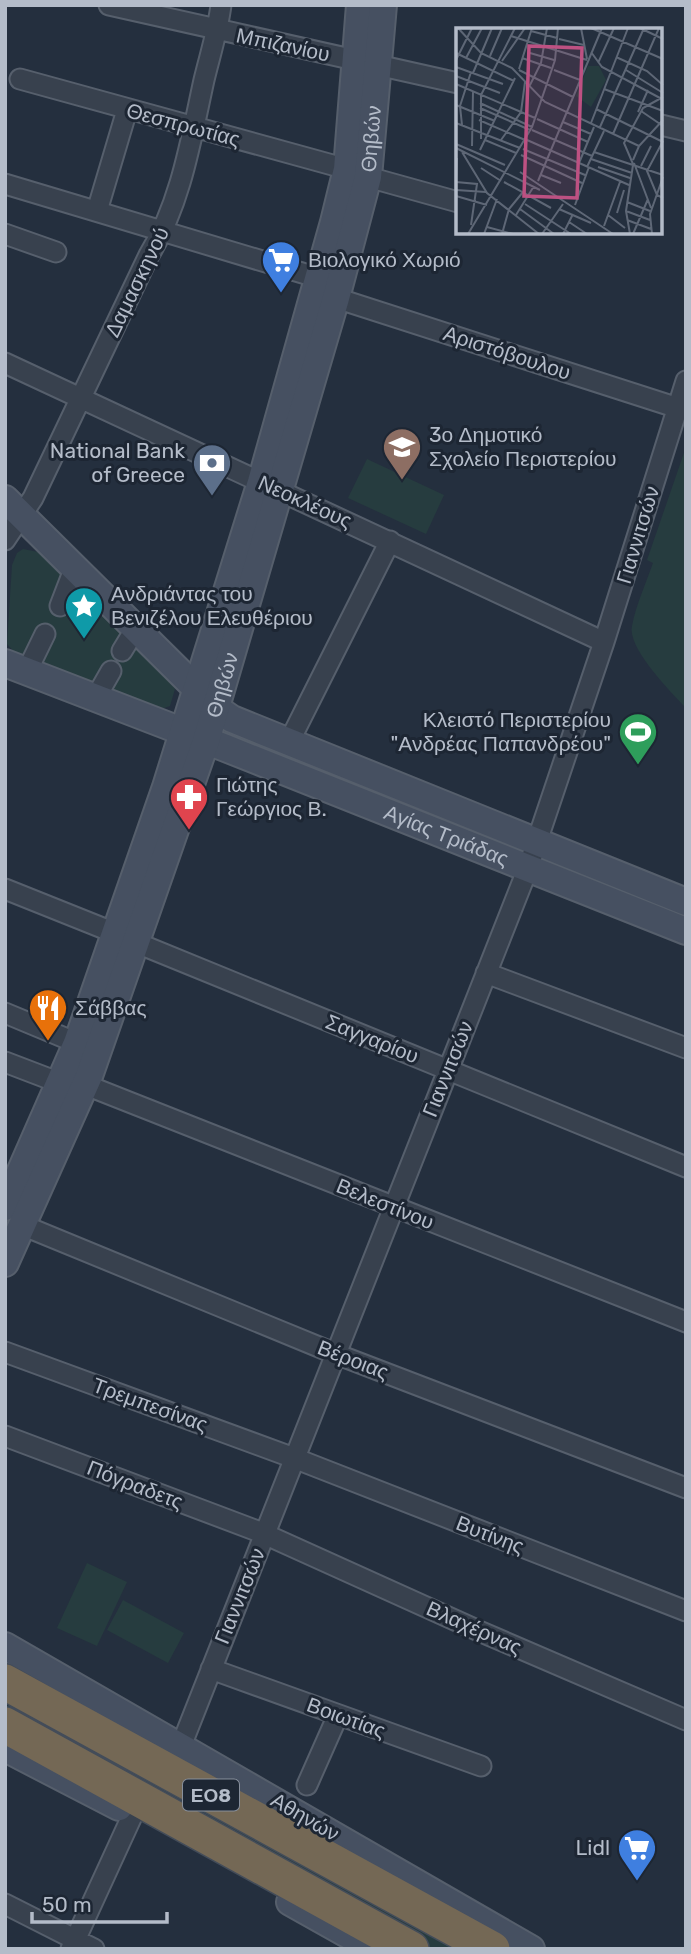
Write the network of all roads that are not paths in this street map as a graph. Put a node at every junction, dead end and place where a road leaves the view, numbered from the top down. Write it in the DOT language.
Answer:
graph roads {
  1 [pos="109,5"];
  2 [pos="221,5"];
  3 [pos="360,5"];
  4 [pos="383,5"];
  5 [pos="215,30"];
  6 [pos="368,64"];
  7 [pos="20,79"];
  8 [pos="456,83"];
  9 [pos="127,110"];
  10 [pos="663,125"];
  11 [pos="194,128"];
  12 [pos="686,131"];
  13 [pos="357,173"];
  14 [pos="5,184"];
  15 [pos="456,201"];
  16 [pos="97,211"];
  17 [pos="164,231"];
  18 [pos="5,234"];
  19 [pos="55,252"];
  20 [pos="327,288"];
  21 [pos="5,363"];
  22 [pos="686,381"];
  23 [pos="80,398"];
  24 [pos="678,408"];
  25 [pos="270,486"];
  26 [pos="14,508"];
  27 [pos="5,540"];
  28 [pos="390,541"];
  29 [pos="75,567"];
  30 [pos="60,606"];
  31 [pos="136,628"];
  32 [pos="45,634"];
  33 [pos="604,642"];
  34 [pos="122,651"];
  35 [pos="16,667"];
  36 [pos="111,671"];
  37 [pos="198,689"];
  38 [pos="95,699"];
  39 [pos="224,714"];
  40 [pos="195,737"];
  41 [pos="289,742"];
  42 [pos="537,842"];
  43 [pos="528,868"];
  44 [pos="5,888"];
  45 [pos="686,902"];
  46 [pos="686,931"];
  47 [pos="126,938"];
  48 [pos="486,973"];
  49 [pos="5,1013"];
  50 [pos="77,1043"];
  51 [pos="686,1048"];
  52 [pos="5,1062"];
  53 [pos="448,1070"];
  54 [pos="73,1084"];
  55 [pos="686,1167"];
  56 [pos="393,1208"];
  57 [pos="14,1216"];
  58 [pos="5,1263"];
  59 [pos="686,1322"];
  60 [pos="5,1352"];
  61 [pos="335,1354"];
  62 [pos="5,1436"];
  63 [pos="294,1458"];
  64 [pos="686,1488"];
  65 [pos="264,1534"];
  66 [pos="686,1611"];
  67 [pos="5,1646"];
  68 [pos="211,1669"];
  69 [pos="5,1682"];
  70 [pos="338,1715"];
  71 [pos="686,1720"];
  72 [pos="5,1725"];
  73 [pos="181,1745"];
  74 [pos="5,1748"];
  75 [pos="481,1766"];
  76 [pos="307,1785"];
  77 [pos="133,1814"];
  78 [pos="5,1904"];
  79 [pos="74,1944"];
  80 [pos="94,1949"];
  81 [pos="374,1949"];
  82 [pos="411,1949"];
  83 [pos="492,1949"];
  84 [pos="531,1949"];
  1 -- 5 [label="street, Μπιζανίου"];
  2 -- 5 [label="street, Δαμασκηνού"];
  3 -- 6 [label="main road, Θηβών"];
  4 -- 6 [label="main road, Θηβών"];
  5 -- 6 [label="street, Μπιζανίου"];
  5 -- 11 [label="street, Δαμασκηνού"];
  6 -- 8 [label="street, Μπιζανίου"];
  6 -- 13 [label="main road, Θηβών"];
  7 -- 9 [label="street, Θεσπρωτίας"];
  9 -- 11 [label="street, Θεσπρωτίας"];
  9 -- 16 [label="street"];
  10 -- 12 [label="street"];
  11 -- 13 [label="street, Θεσπρωτίας"];
  11 -- 17 [label="street, Δαμασκηνού"];
  13 -- 15 [label="street, Θεσπρωτίας"];
  13 -- 20 [label="main road, Θηβών"];
  14 -- 16 [label="street, Αριστόβουλου"];
  16 -- 17 [label="street, Αριστόβουλου"];
  17 -- 20 [label="street, Αριστόβουλου"];
  17 -- 23 [label="street, Δαμασκηνού"];
  18 -- 19 [label="street"];
  20 -- 24 [label="street, Αριστόβουλου"];
  20 -- 25 [label="main road, Θηβών"];
  21 -- 23 [label="street, Νεοκλέους"];
  22 -- 24 [label="street, Γιαννιτσών"];
  23 -- 25 [label="street, Νεοκλέους"];
  23 -- 26 [label="street, Δαμασκηνού"];
  24 -- 33 [label="street, Γιαννιτσών"];
  25 -- 28 [label="street, Νεοκλέους"];
  25 -- 37 [label="main road, Θηβών"];
  25 -- 39 [label="main road, Θηβών"];
  26 -- 27 [label="street, Δαμασκηνού"];
  26 -- 29 [label="main road"];
  28 -- 33 [label="street, Νεοκλέους"];
  28 -- 41 [label="street"];
  29 -- 30 [label="street"];
  29 -- 31 [label="main road"];
  31 -- 34 [label="street"];
  31 -- 37 [label="main road"];
  32 -- 35 [label="street"];
  33 -- 42 [label="street, Γιαννιτσών"];
  35 -- 38 [label="main road, Αγίας Τριάδας"];
  36 -- 38 [label="street"];
  37 -- 39 [label="main road"];
  37 -- 40 [label="main road, Θηβών"];
  38 -- 40 [label="main road, Αγίας Τριάδας"];
  39 -- 40 [label="main road, Θηβών"];
  39 -- 41 [label="main road, Αγίας Τριάδας"];
  40 -- 43 [label="main road, Αγίας Τριάδας"];
  40 -- 47 [label="main road, Θηβών"];
  41 -- 42 [label="main road, Αγίας Τριάδας"];
  42 -- 43 [label="street, Γιαννιτσών"];
  42 -- 45 [label="main road, Αγίας Τριάδας"];
  43 -- 46 [label="main road, Αγίας Τριάδας"];
  43 -- 48 [label="street, Γιαννιτσών"];
  44 -- 47 [label="street, Σαγγαρίου"];
  47 -- 50 [label="main road, Θηβών"];
  47 -- 53 [label="street, Σαγγαρίου"];
  47 -- 54 [label="main road, Θηβών"];
  48 -- 51 [label="street"];
  48 -- 53 [label="street, Γιαννιτσών"];
  49 -- 50 [label="street"];
  50 -- 54 [label="main road, Θηβών"];
  52 -- 54 [label="street, Βελεστίνου"];
  53 -- 55 [label="street, Σαγγαρίου"];
  53 -- 56 [label="street, Γιαννιτσών"];
  54 -- 56 [label="street, Βελεστίνου"];
  54 -- 57 [label="main road, Θηβών"];
  56 -- 59 [label="street, Βελεστίνου"];
  56 -- 61 [label="street, Γιαννιτσών"];
  57 -- 58 [label="main road, Θηβών"];
  57 -- 61 [label="street, Βέροιας"];
  60 -- 63 [label="street, Τρεμπεσίνας"];
  61 -- 63 [label="street, Γιαννιτσών"];
  61 -- 64 [label="street, Βέροιας"];
  62 -- 65 [label="street, Πόγραδετς"];
  63 -- 65 [label="street, Γιαννιτσών"];
  63 -- 66 [label="street, Βυτίνης"];
  65 -- 68 [label="street, Γιαννιτσών"];
  65 -- 71 [label="street, Βλαχέρνας"];
  67 -- 73 [label="main road, Αθηνών"];
  68 -- 70 [label="street, Βοιωτίας"];
  68 -- 73 [label="street, Γιαννιτσών"];
  69 -- 83 [label="highway, Αθηνών / ΕΟ8"];
  70 -- 75 [label="street, Βοιωτίας"];
  70 -- 76 [label="street"];
  72 -- 82 [label="highway, ΕΟ8"];
  73 -- 84 [label="main road, Αθηνών"];
  74 -- 77 [label="main road"];
  77 -- 79 [label="street"];
  77 -- 81 [label="main road"];
  78 -- 79 [label="street"];
  79 -- 80 [label="street"];
}
